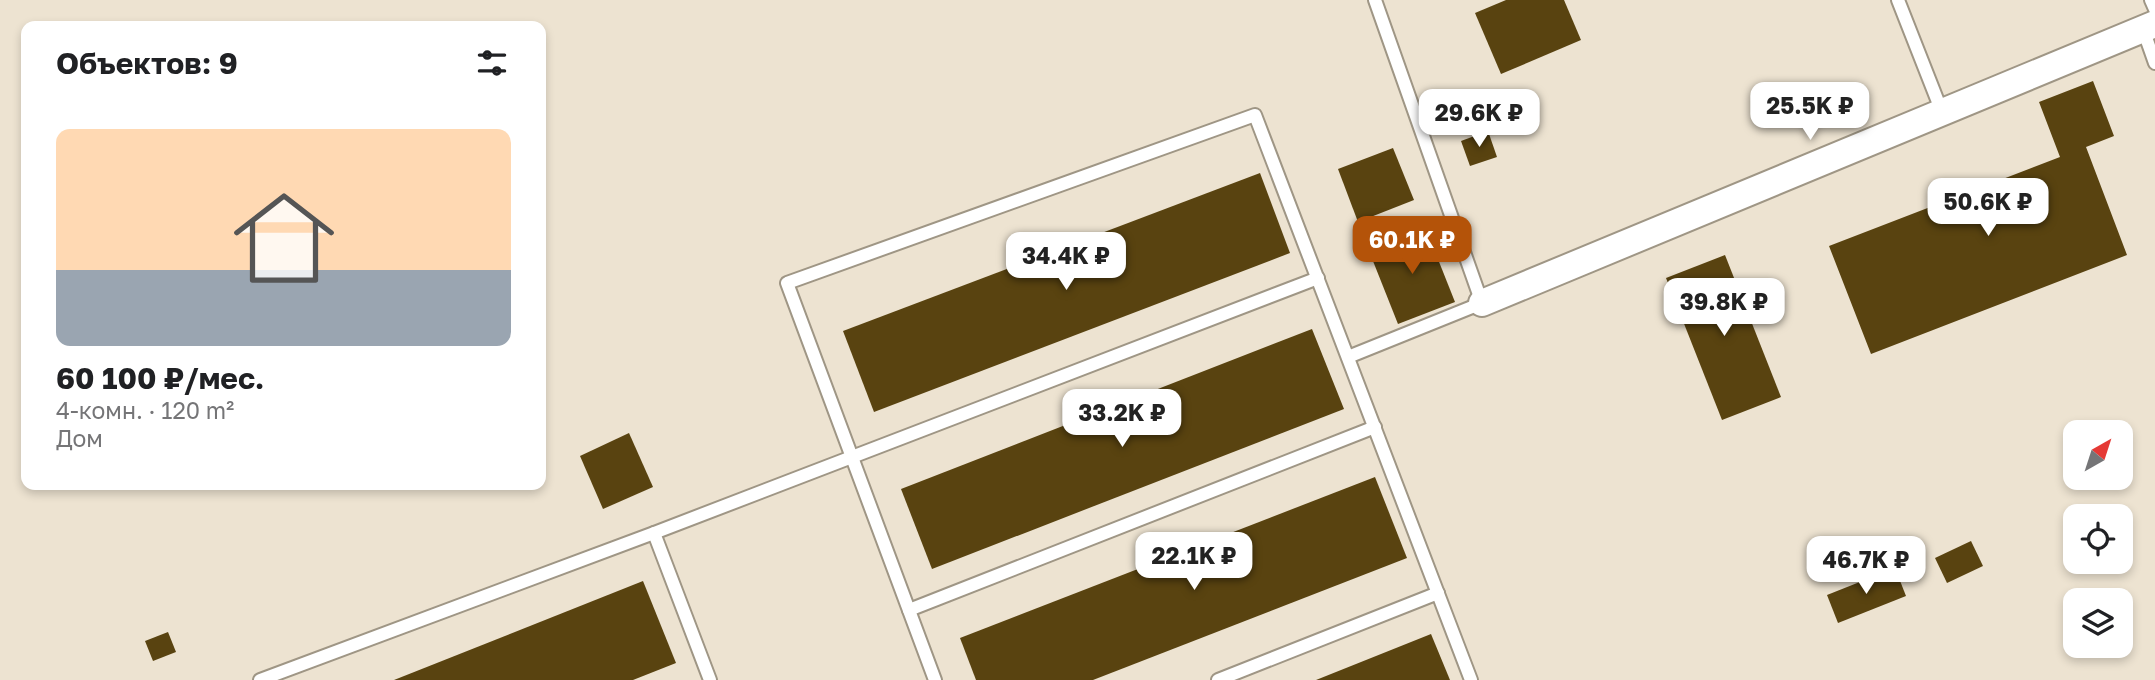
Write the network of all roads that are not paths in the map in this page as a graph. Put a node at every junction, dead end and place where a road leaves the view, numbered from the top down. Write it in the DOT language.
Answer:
graph roads {
  1 [pos="1375,0"];
  2 [pos="1898,0"];
  3 [pos="2151,0"];
  4 [pos="2151,21"];
  5 [pos="2155,63"];
  6 [pos="1942,112"];
  7 [pos="1318,278"];
  8 [pos="1482,303"];
  9 [pos="1348,357"];
  10 [pos="1375,427"];
  11 [pos="851,456"];
  12 [pos="653,533"];
  13 [pos="1438,593"];
  14 [pos="909,610"];
  15 [pos="260,680"];
  16 [pos="710,680"];
  17 [pos="935,680"];
  18 [pos="1218,680"];
  19 [pos="1471,680"];
  1 -- 8 [label="lane"];
  2 -- 6 [label="lane"];
  3 -- 4 [label="lane"];
  4 -- 5 [label="lane"];
  4 -- 6 [label="street"];
  6 -- 8 [label="street"];
  7 -- 9 [label="lane"];
  7 -- 11 [label="lane"];
  7 -- 11 [label="lane"];
  8 -- 9 [label="lane"];
  9 -- 10 [label="lane"];
  10 -- 13 [label="lane"];
  10 -- 14 [label="lane"];
  11 -- 12 [label="lane"];
  11 -- 14 [label="lane"];
  12 -- 15 [label="lane"];
  12 -- 16 [label="lane"];
  13 -- 18 [label="lane"];
  13 -- 19 [label="lane"];
  14 -- 17 [label="lane"];
}
